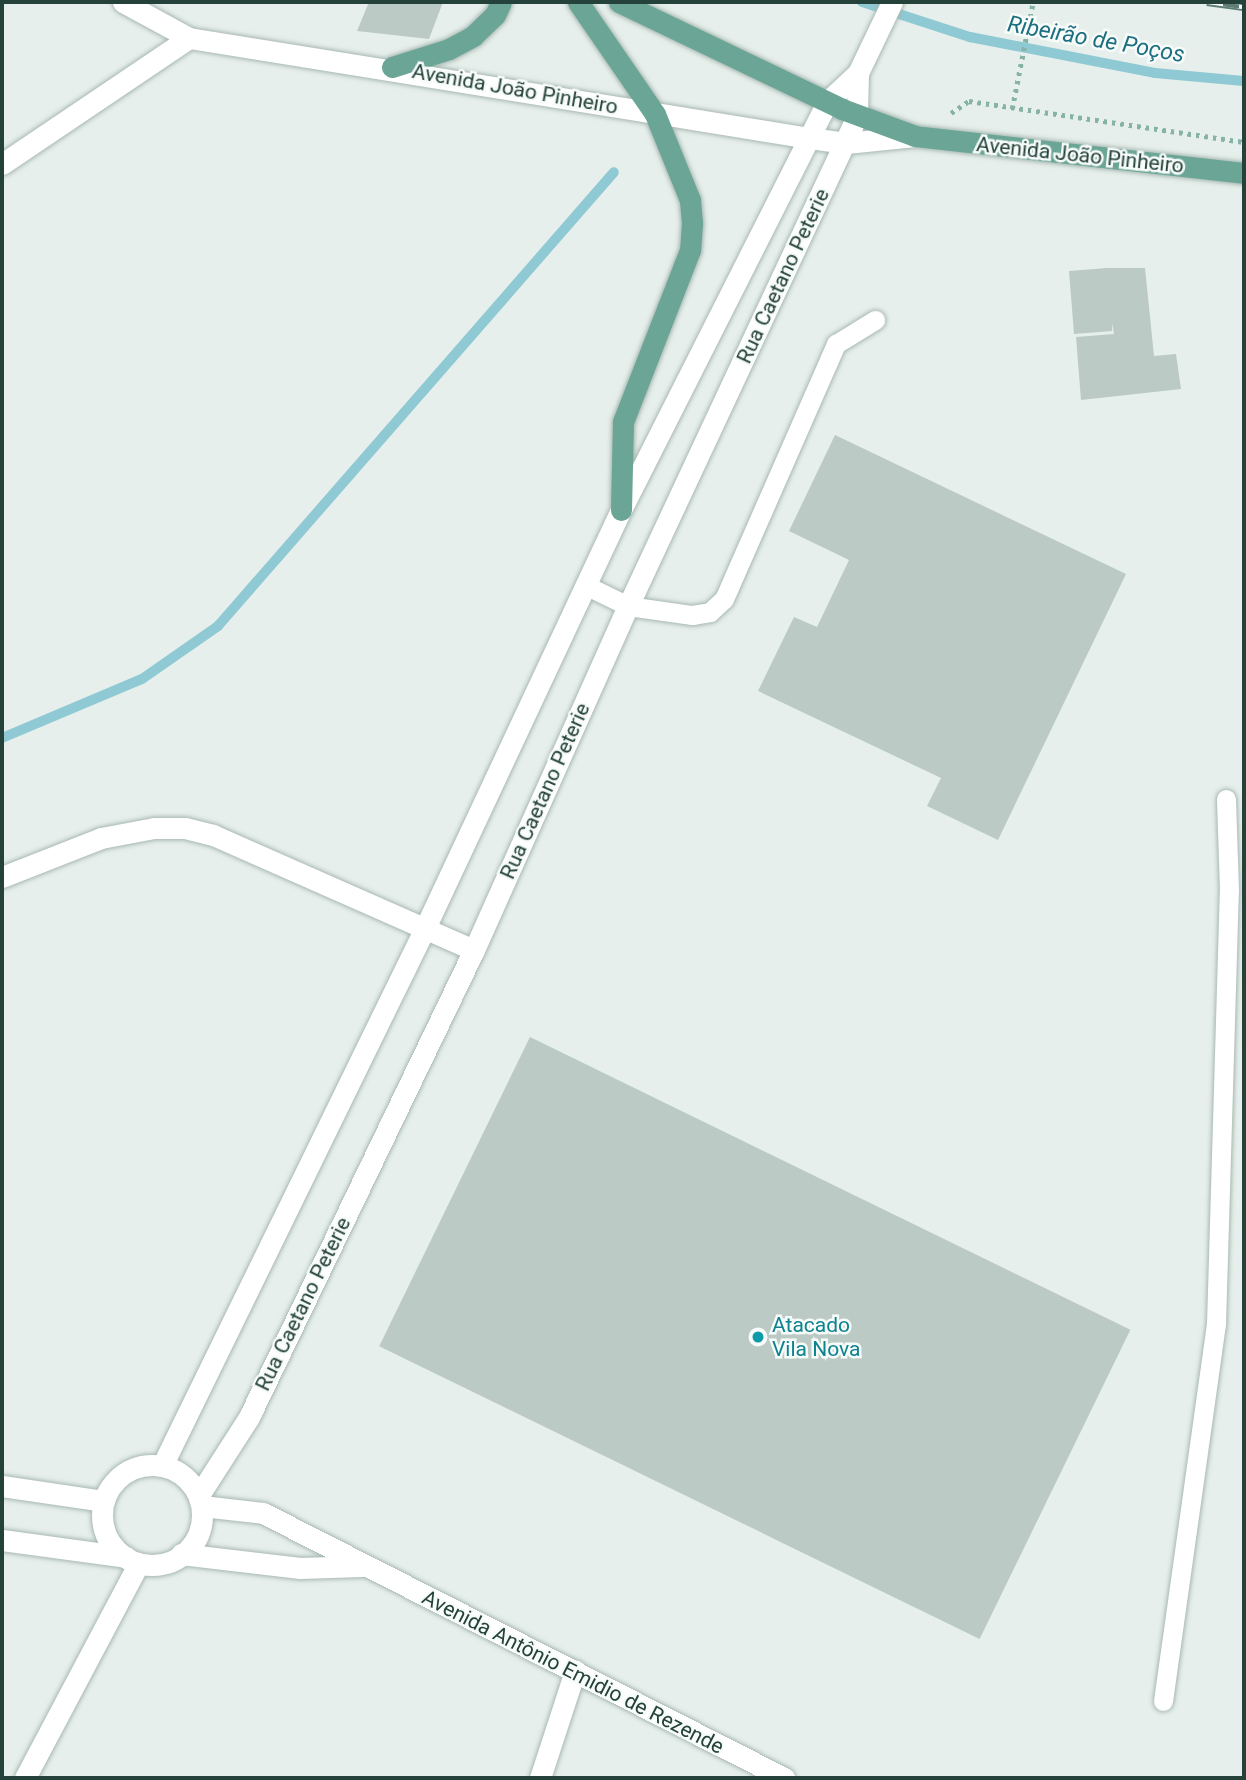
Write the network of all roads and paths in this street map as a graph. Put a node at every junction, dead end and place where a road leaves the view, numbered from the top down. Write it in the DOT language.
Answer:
graph roads {
  1 [pos="123,2"];
  2 [pos="501,2"];
  3 [pos="578,2"];
  4 [pos="619,2"];
  5 [pos="892,2"];
  6 [pos="1033,2"];
  7 [pos="189,38"];
  8 [pos="392,67"];
  9 [pos="858,74"];
  10 [pos="842,109"];
  11 [pos="1012,110"];
  12 [pos="655,114"];
  13 [pos="915,136"];
  14 [pos="810,138"];
  15 [pos="1244,142"];
  16 [pos="846,143"];
  17 [pos="2,164"];
  18 [pos="1244,173"];
  19 [pos="875,320"];
  20 [pos="621,510"];
  21 [pos="584,585"];
  22 [pos="628,606"];
  23 [pos="1226,799"];
  24 [pos="2,877"];
  25 [pos="425,928"];
  26 [pos="474,950"];
  27 [pos="162,1465"];
  28 [pos="2,1486"];
  29 [pos="200,1501"];
  30 [pos="103,1502"];
  31 [pos="2,1540"];
  32 [pos="181,1554"];
  33 [pos="133,1560"];
  34 [pos="362,1566"];
  35 [pos="575,1671"];
  36 [pos="1163,1701"];
  37 [pos="25,1778"];
  38 [pos="540,1778"];
  39 [pos="784,1778"];
  1 -- 7 [label="street, Avenida João Pinheiro"];
  2 -- 8 [label="main road"];
  3 -- 12 [label="main road"];
  4 -- 10 [label="main road, Avenida João Pinheiro"];
  5 -- 9 [label="street, Rua Caetano Peterie"];
  6 -- 11 [label="path"];
  7 -- 8 [label="street, Avenida João Pinheiro"];
  7 -- 17 [label="street"];
  8 -- 12 [label="street, Avenida João Pinheiro"];
  9 -- 10 [label="street, Rua Caetano Peterie"];
  9 -- 10 [label="street, Rua Caetano Peterie"];
  10 -- 13 [label="main road, Avenida João Pinheiro"];
  10 -- 14 [label="street, Rua Caetano Peterie"];
  10 -- 16 [label="street, Rua Caetano Peterie"];
  11 -- 13 [label="path"];
  11 -- 15 [label="path"];
  12 -- 14 [label="street, Avenida João Pinheiro"];
  12 -- 20 [label="main road"];
  13 -- 16 [label="street, Avenida João Pinheiro"];
  13 -- 18 [label="main road, Avenida João Pinheiro"];
  14 -- 16 [label="street, Avenida João Pinheiro"];
  14 -- 20 [label="street, Rua Caetano Peterie"];
  16 -- 22 [label="street, Rua Caetano Peterie"];
  19 -- 22 [label="lane"];
  20 -- 21 [label="street, Rua Caetano Peterie"];
  21 -- 22 [label="lane"];
  21 -- 25 [label="street, Rua Caetano Peterie"];
  22 -- 26 [label="street, Rua Caetano Peterie"];
  23 -- 36 [label="lane"];
  24 -- 25 [label="street"];
  25 -- 26 [label="street"];
  25 -- 27 [label="street, Rua Caetano Peterie"];
  26 -- 29 [label="street, Rua Caetano Peterie"];
  27 -- 29 [label="street"];
  27 -- 30 [label="street"];
  28 -- 30 [label="street"];
  29 -- 32 [label="street"];
  29 -- 34 [label="street, Avenida Antônio Emidio de Rezende"];
  30 -- 33 [label="street"];
  31 -- 33 [label="street"];
  32 -- 33 [label="street"];
  32 -- 34 [label="street, Avenida Antônio Emidio de Rezende"];
  33 -- 37 [label="street"];
  34 -- 35 [label="street, Avenida Antônio Emidio de Rezende"];
  35 -- 38 [label="street"];
  35 -- 39 [label="street, Avenida Antônio Emidio de Rezende"];
}
